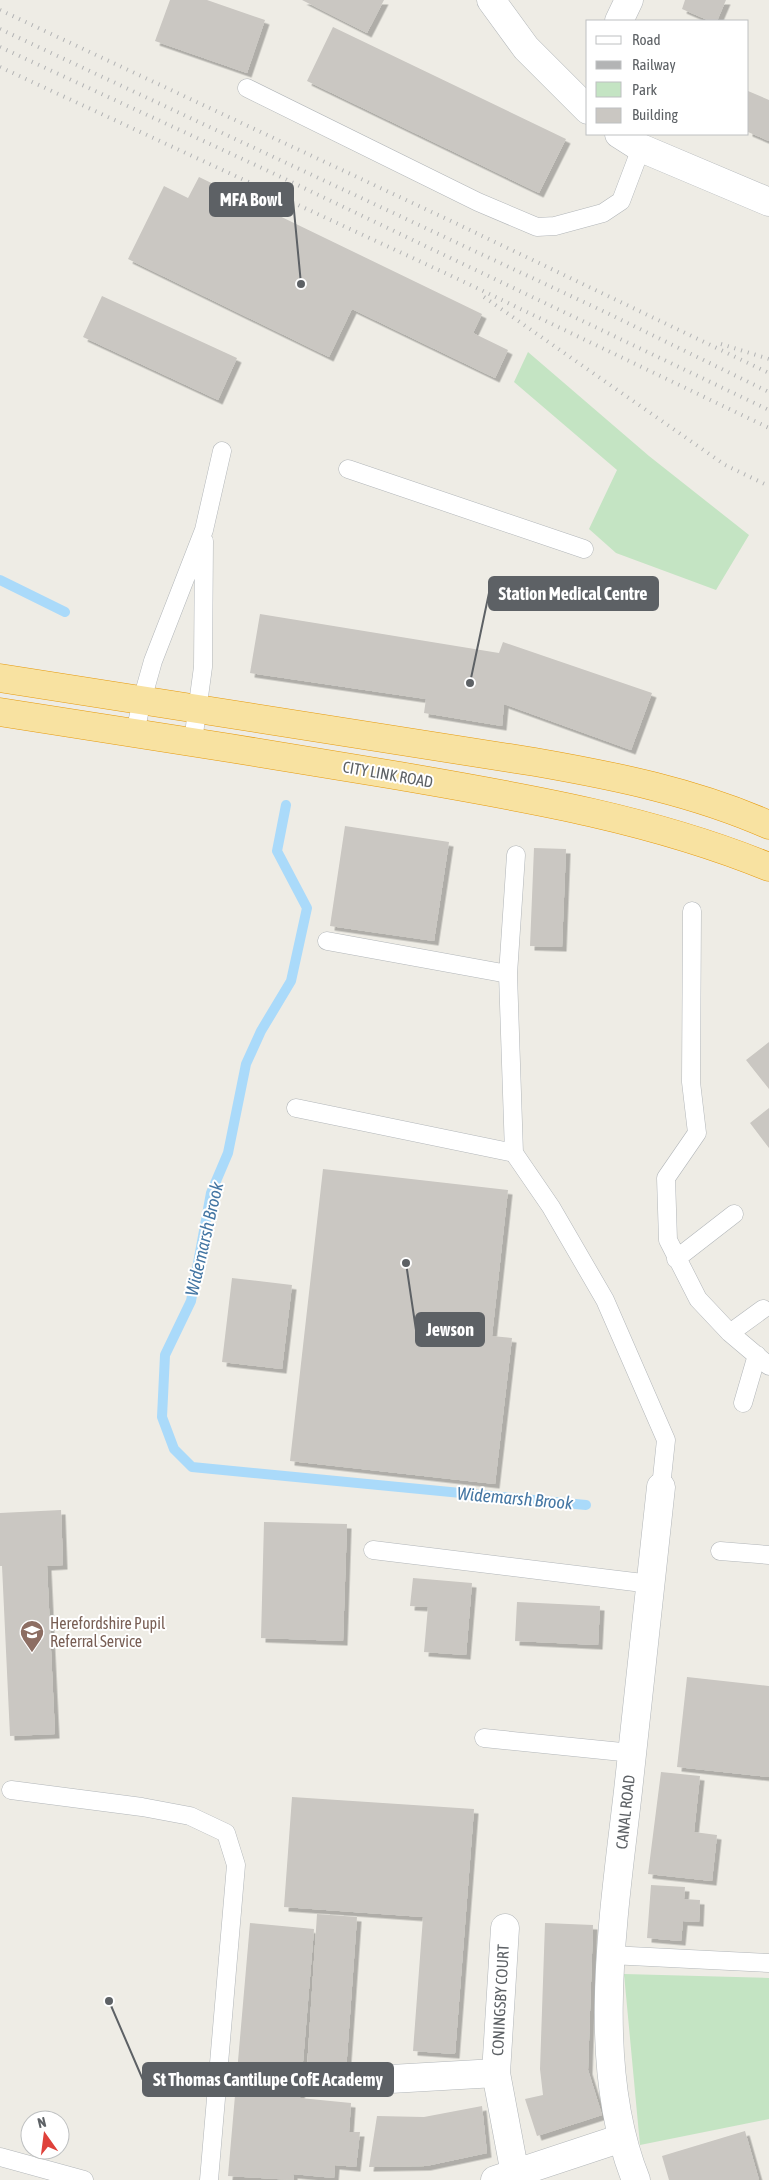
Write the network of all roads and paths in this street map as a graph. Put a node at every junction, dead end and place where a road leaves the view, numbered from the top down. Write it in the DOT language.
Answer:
graph roads {
  1 [pos="491,0"];
  2 [pos="629,0"];
  3 [pos="619,20"];
  4 [pos="247,88"];
  5 [pos="585,100"];
  6 [pos="630,141"];
  7 [pos="769,202"];
  8 [pos="222,451"];
  9 [pos="348,469"];
  10 [pos="204,530"];
  11 [pos="584,549"];
  12 [pos="0,678"];
  13 [pos="142,700"];
  14 [pos="197,709"];
  15 [pos="0,712"];
  16 [pos="135,733"];
  17 [pos="192,741"];
  18 [pos="769,825"];
  19 [pos="516,855"];
  20 [pos="769,867"];
  21 [pos="692,911"];
  22 [pos="327,941"];
  23 [pos="508,974"];
  24 [pos="296,1108"];
  25 [pos="514,1153"];
  26 [pos="734,1214"];
  27 [pos="676,1259"];
  28 [pos="763,1309"];
  29 [pos="730,1333"];
  30 [pos="763,1361"];
  31 [pos="743,1403"];
  32 [pos="661,1487"];
  33 [pos="373,1550"];
  34 [pos="720,1551"];
  35 [pos="769,1555"];
  36 [pos="651,1584"];
  37 [pos="484,1738"];
  38 [pos="632,1753"];
  39 [pos="10,1790"];
  40 [pos="505,1928"];
  41 [pos="610,1955"];
  42 [pos="769,1964"];
  43 [pos="496,2073"];
  44 [pos="373,2080"];
  45 [pos="622,2138"];
  46 [pos="0,2157"];
  47 [pos="505,2177"];
  48 [pos="84,2180"];
  49 [pos="209,2180"];
  50 [pos="636,2180"];
  1 -- 5 [label="street"];
  2 -- 3 [label="street"];
  4 -- 6 [label="lane"];
  6 -- 7 [label="street"];
  8 -- 10 [label="lane"];
  9 -- 11 [label="lane"];
  10 -- 13 [label="lane"];
  10 -- 14 [label="lane"];
  12 -- 13 [label="highway, CITY LINK ROAD"];
  13 -- 14 [label="highway, CITY LINK ROAD"];
  13 -- 16 [label="lane"];
  14 -- 17 [label="lane"];
  14 -- 18 [label="highway, CITY LINK ROAD"];
  15 -- 16 [label="highway, CITY LINK ROAD"];
  16 -- 17 [label="highway, CITY LINK ROAD"];
  17 -- 20 [label="highway, CITY LINK ROAD"];
  19 -- 23 [label="lane"];
  21 -- 27 [label="lane"];
  22 -- 23 [label="lane"];
  23 -- 25 [label="lane"];
  24 -- 25 [label="lane"];
  25 -- 32 [label="lane"];
  26 -- 27 [label="lane"];
  27 -- 29 [label="lane"];
  28 -- 29 [label="lane"];
  29 -- 30 [label="lane"];
  30 -- 31 [label="lane"];
  32 -- 36 [label="street, CANAL ROAD"];
  33 -- 36 [label="lane"];
  34 -- 35 [label="lane"];
  36 -- 38 [label="street, CANAL ROAD"];
  37 -- 38 [label="lane"];
  38 -- 41 [label="street, CANAL ROAD"];
  39 -- 49 [label="lane"];
  40 -- 43 [label="street, CONINGSBY COURT"];
  41 -- 42 [label="lane"];
  41 -- 45 [label="street, CANAL ROAD"];
  43 -- 44 [label="street, CONINGSBY COURT"];
  43 -- 47 [label="street, CONINGSBY COURT"];
  45 -- 47 [label="street"];
  45 -- 50 [label="street, CANAL ROAD"];
  46 -- 48 [label="lane"];
}
